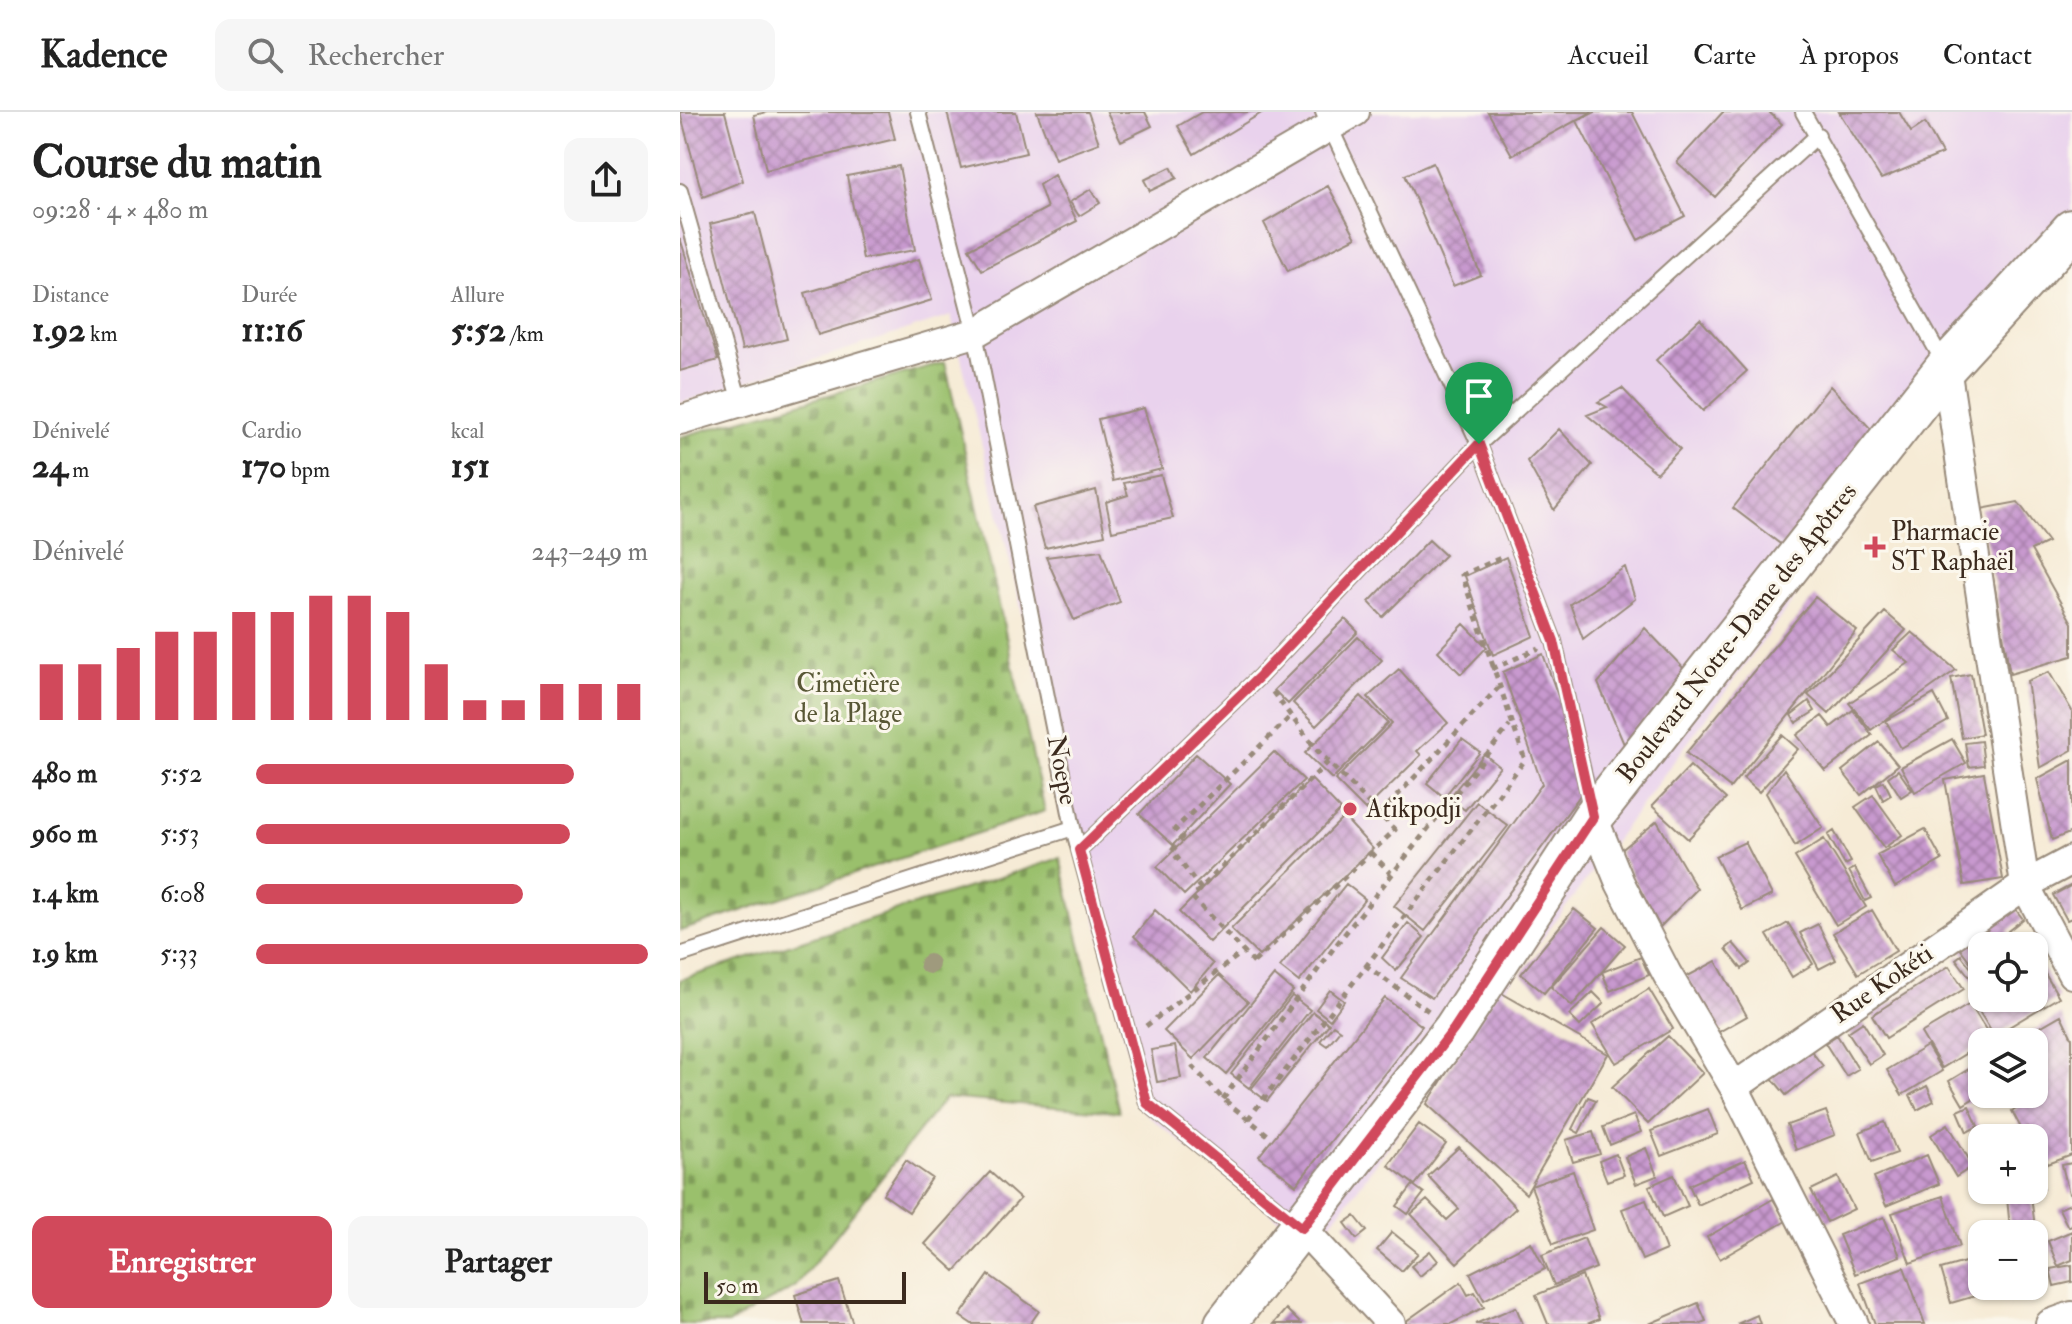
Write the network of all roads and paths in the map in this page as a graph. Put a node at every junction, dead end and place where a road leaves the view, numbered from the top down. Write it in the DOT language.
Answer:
graph roads {
  1 [pos="918,112"];
  2 [pos="1355,112"];
  3 [pos="1803,112"];
  4 [pos="1326,119"];
  5 [pos="1818,135"];
  6 [pos="680,191"];
  7 [pos="2072,230"];
  8 [pos="975,333"];
  9 [pos="1946,367"];
  10 [pos="740,402"];
  11 [pos="680,420"];
  12 [pos="1479,444"];
  13 [pos="1518,550"];
  14 [pos="1554,641"];
  15 [pos="1492,669"];
  16 [pos="1260,676"];
  17 [pos="1498,688"];
  18 [pos="1291,716"];
  19 [pos="1511,724"];
  20 [pos="1329,762"];
  21 [pos="1380,814"];
  22 [pos="1593,817"];
  23 [pos="1073,828"];
  24 [pos="1079,850"];
  25 [pos="1371,853"];
  26 [pos="2072,860"];
  27 [pos="1391,873"];
  28 [pos="2025,885"];
  29 [pos="1201,889"];
  30 [pos="1244,951"];
  31 [pos="680,955"];
  32 [pos="1365,965"];
  33 [pos="2072,974"];
  34 [pos="1454,1029"];
  35 [pos="1136,1033"];
  36 [pos="1192,1066"];
  37 [pos="1734,1087"];
  38 [pos="1223,1099"];
  39 [pos="1248,1119"];
  40 [pos="1268,1135"];
  41 [pos="1302,1228"];
  42 [pos="2072,1316"];
  43 [pos="1225,1324"];
  44 [pos="1391,1324"];
  45 [pos="1854,1324"];
  46 [pos="2050,1324"];
  1 -- 8 [label="lane, Noepe"];
  2 -- 4 [label="street"];
  3 -- 5 [label="lane"];
  4 -- 8 [label="street"];
  4 -- 12 [label="lane"];
  5 -- 9 [label="lane"];
  5 -- 12 [label="lane"];
  6 -- 10 [label="lane"];
  7 -- 9 [label="street, Boulevard Notre-Dame des Apôtres"];
  8 -- 10 [label="street"];
  8 -- 23 [label="lane, Noepe"];
  9 -- 22 [label="street, Boulevard Notre-Dame des Apôtres"];
  9 -- 28 [label="street"];
  10 -- 11 [label="street"];
  12 -- 13 [label="lane"];
  12 -- 16 [label="lane"];
  13 -- 14 [label="lane"];
  13 -- 15 [label="path"];
  14 -- 15 [label="path"];
  14 -- 22 [label="lane"];
  15 -- 17 [label="path"];
  16 -- 18 [label="path"];
  16 -- 24 [label="lane"];
  17 -- 19 [label="path"];
  17 -- 21 [label="path"];
  18 -- 20 [label="path"];
  18 -- 29 [label="path"];
  19 -- 27 [label="path"];
  19 -- 32 [label="path"];
  20 -- 21 [label="path"];
  20 -- 29 [label="path"];
  21 -- 25 [label="path"];
  22 -- 34 [label="street, Boulevard Notre-Dame des Apôtres"];
  22 -- 37 [label="street"];
  23 -- 24 [label="lane, Noepe"];
  23 -- 31 [label="lane"];
  24 -- 41 [label="lane, Noepe"];
  25 -- 27 [label="path"];
  25 -- 30 [label="path"];
  26 -- 28 [label="street, Rue Kokéti"];
  27 -- 38 [label="path"];
  28 -- 33 [label="street"];
  28 -- 37 [label="street, Rue Kokéti"];
  29 -- 30 [label="path"];
  30 -- 35 [label="path"];
  32 -- 34 [label="path"];
  32 -- 39 [label="path"];
  34 -- 41 [label="street, Boulevard Notre-Dame des Apôtres"];
  36 -- 38 [label="path"];
  37 -- 45 [label="street"];
  38 -- 39 [label="path"];
  39 -- 40 [label="path"];
  41 -- 43 [label="street, Boulevard Notre-Dame des Apôtres"];
  41 -- 44 [label="street, Noepe"];
  42 -- 46 [label="street"];
}
